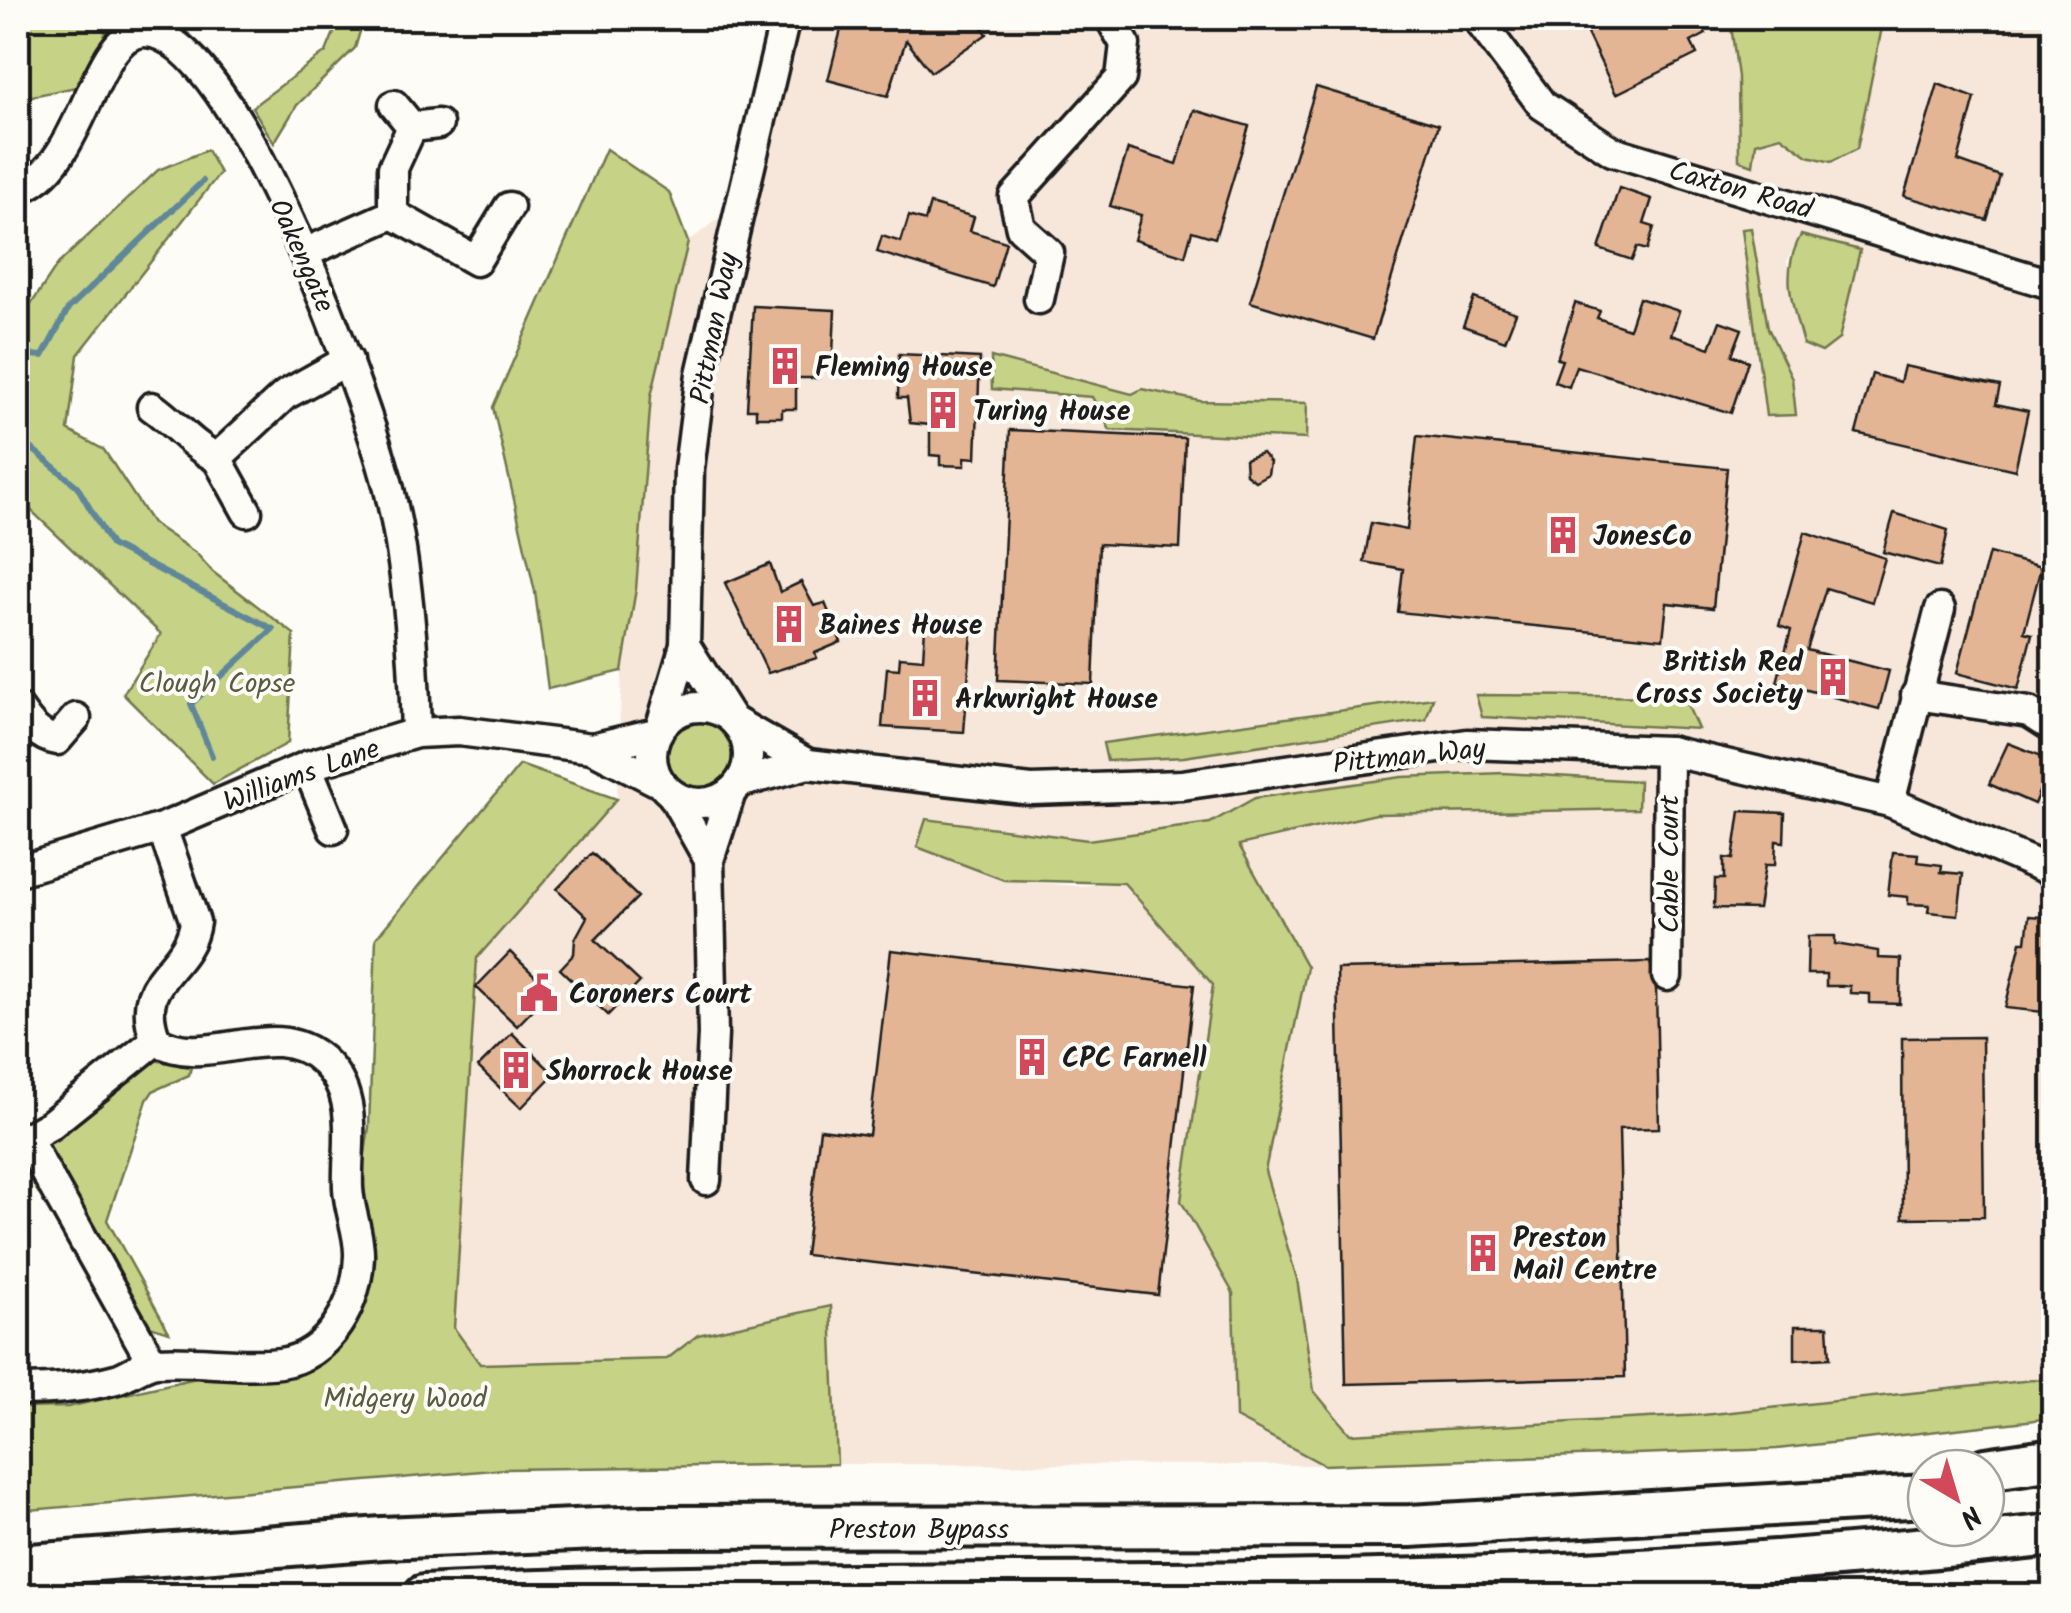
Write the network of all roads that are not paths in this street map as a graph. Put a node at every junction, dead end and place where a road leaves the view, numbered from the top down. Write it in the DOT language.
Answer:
graph roads {
  1 [pos="785,18"];
  2 [pos="1110,18"];
  3 [pos="1478,18"];
  4 [pos="414,119"];
  5 [pos="18,189"];
  6 [pos="509,207"];
  7 [pos="393,214"];
  8 [pos="307,252"];
  9 [pos="2054,285"];
  10 [pos="1039,299"];
  11 [pos="348,360"];
  12 [pos="152,406"];
  13 [pos="217,458"];
  14 [pos="246,512"];
  15 [pos="1940,609"];
  16 [pos="685,645"];
  17 [pos="1916,695"];
  18 [pos="18,708"];
  19 [pos="76,718"];
  20 [pos="734,721"];
  21 [pos="2054,728"];
  22 [pos="659,730"];
  23 [pos="416,732"];
  24 [pos="592,748"];
  25 [pos="1669,751"];
  26 [pos="808,764"];
  27 [pos="307,766"];
  28 [pos="735,787"];
  29 [pos="667,789"];
  30 [pos="1890,802"];
  31 [pos="162,828"];
  32 [pos="333,830"];
  33 [pos="710,860"];
  34 [pos="18,871"];
  35 [pos="2054,872"];
  36 [pos="1667,976"];
  37 [pos="156,1040"];
  38 [pos="22,1141"];
  39 [pos="706,1180"];
  40 [pos="152,1362"];
  41 [pos="18,1390"];
  42 [pos="2054,1459"];
  43 [pos="2006,1465"];
  44 [pos="1906,1485"];
  45 [pos="2054,1486"];
  46 [pos="2006,1490"];
  47 [pos="1906,1497"];
  48 [pos="1821,1503"];
  49 [pos="2054,1535"];
  50 [pos="18,1566"];
  51 [pos="424,1596"];
  1 -- 16 [label="street, Pittman Way"];
  2 -- 10 [label="street"];
  3 -- 9 [label="street, Caxton Road"];
  4 -- 7 [label="street"];
  5 -- 8 [label="street, Oakengate"];
  6 -- 7 [label="street"];
  7 -- 8 [label="street"];
  8 -- 11 [label="street, Oakengate"];
  11 -- 13 [label="street"];
  11 -- 23 [label="street, Oakengate"];
  12 -- 13 [label="street"];
  13 -- 14 [label="street"];
  15 -- 17 [label="street"];
  16 -- 20 [label="street, Pittman Way"];
  16 -- 22 [label="street, Pittman Way"];
  17 -- 21 [label="street"];
  17 -- 30 [label="street"];
  18 -- 19 [label="street"];
  20 -- 22 [label="street"];
  20 -- 26 [label="street, Pittman Way"];
  20 -- 28 [label="street"];
  22 -- 24 [label="street, Williams Lane"];
  22 -- 29 [label="street"];
  23 -- 24 [label="street, Williams Lane"];
  23 -- 27 [label="street, Williams Lane"];
  24 -- 29 [label="street, Williams Lane"];
  25 -- 26 [label="street, Pittman Way"];
  25 -- 30 [label="street, Pittman Way"];
  25 -- 36 [label="street, Cable Court"];
  26 -- 28 [label="street, Pittman Way"];
  27 -- 31 [label="street, Williams Lane"];
  27 -- 32 [label="street"];
  28 -- 29 [label="street"];
  28 -- 33 [label="street"];
  29 -- 33 [label="street"];
  30 -- 35 [label="street, Pittman Way"];
  31 -- 34 [label="street, Williams Lane"];
  31 -- 37 [label="street"];
  33 -- 39 [label="street"];
  37 -- 38 [label="street"];
  37 -- 40 [label="street"];
  38 -- 40 [label="street"];
  40 -- 41 [label="street"];
  42 -- 43 [label="highway"];
  44 -- 48 [label="highway"];
  45 -- 46 [label="highway"];
  47 -- 48 [label="highway"];
  48 -- 50 [label="highway, Preston Bypass"];
  49 -- 51 [label="highway, Preston Bypass"];
}
